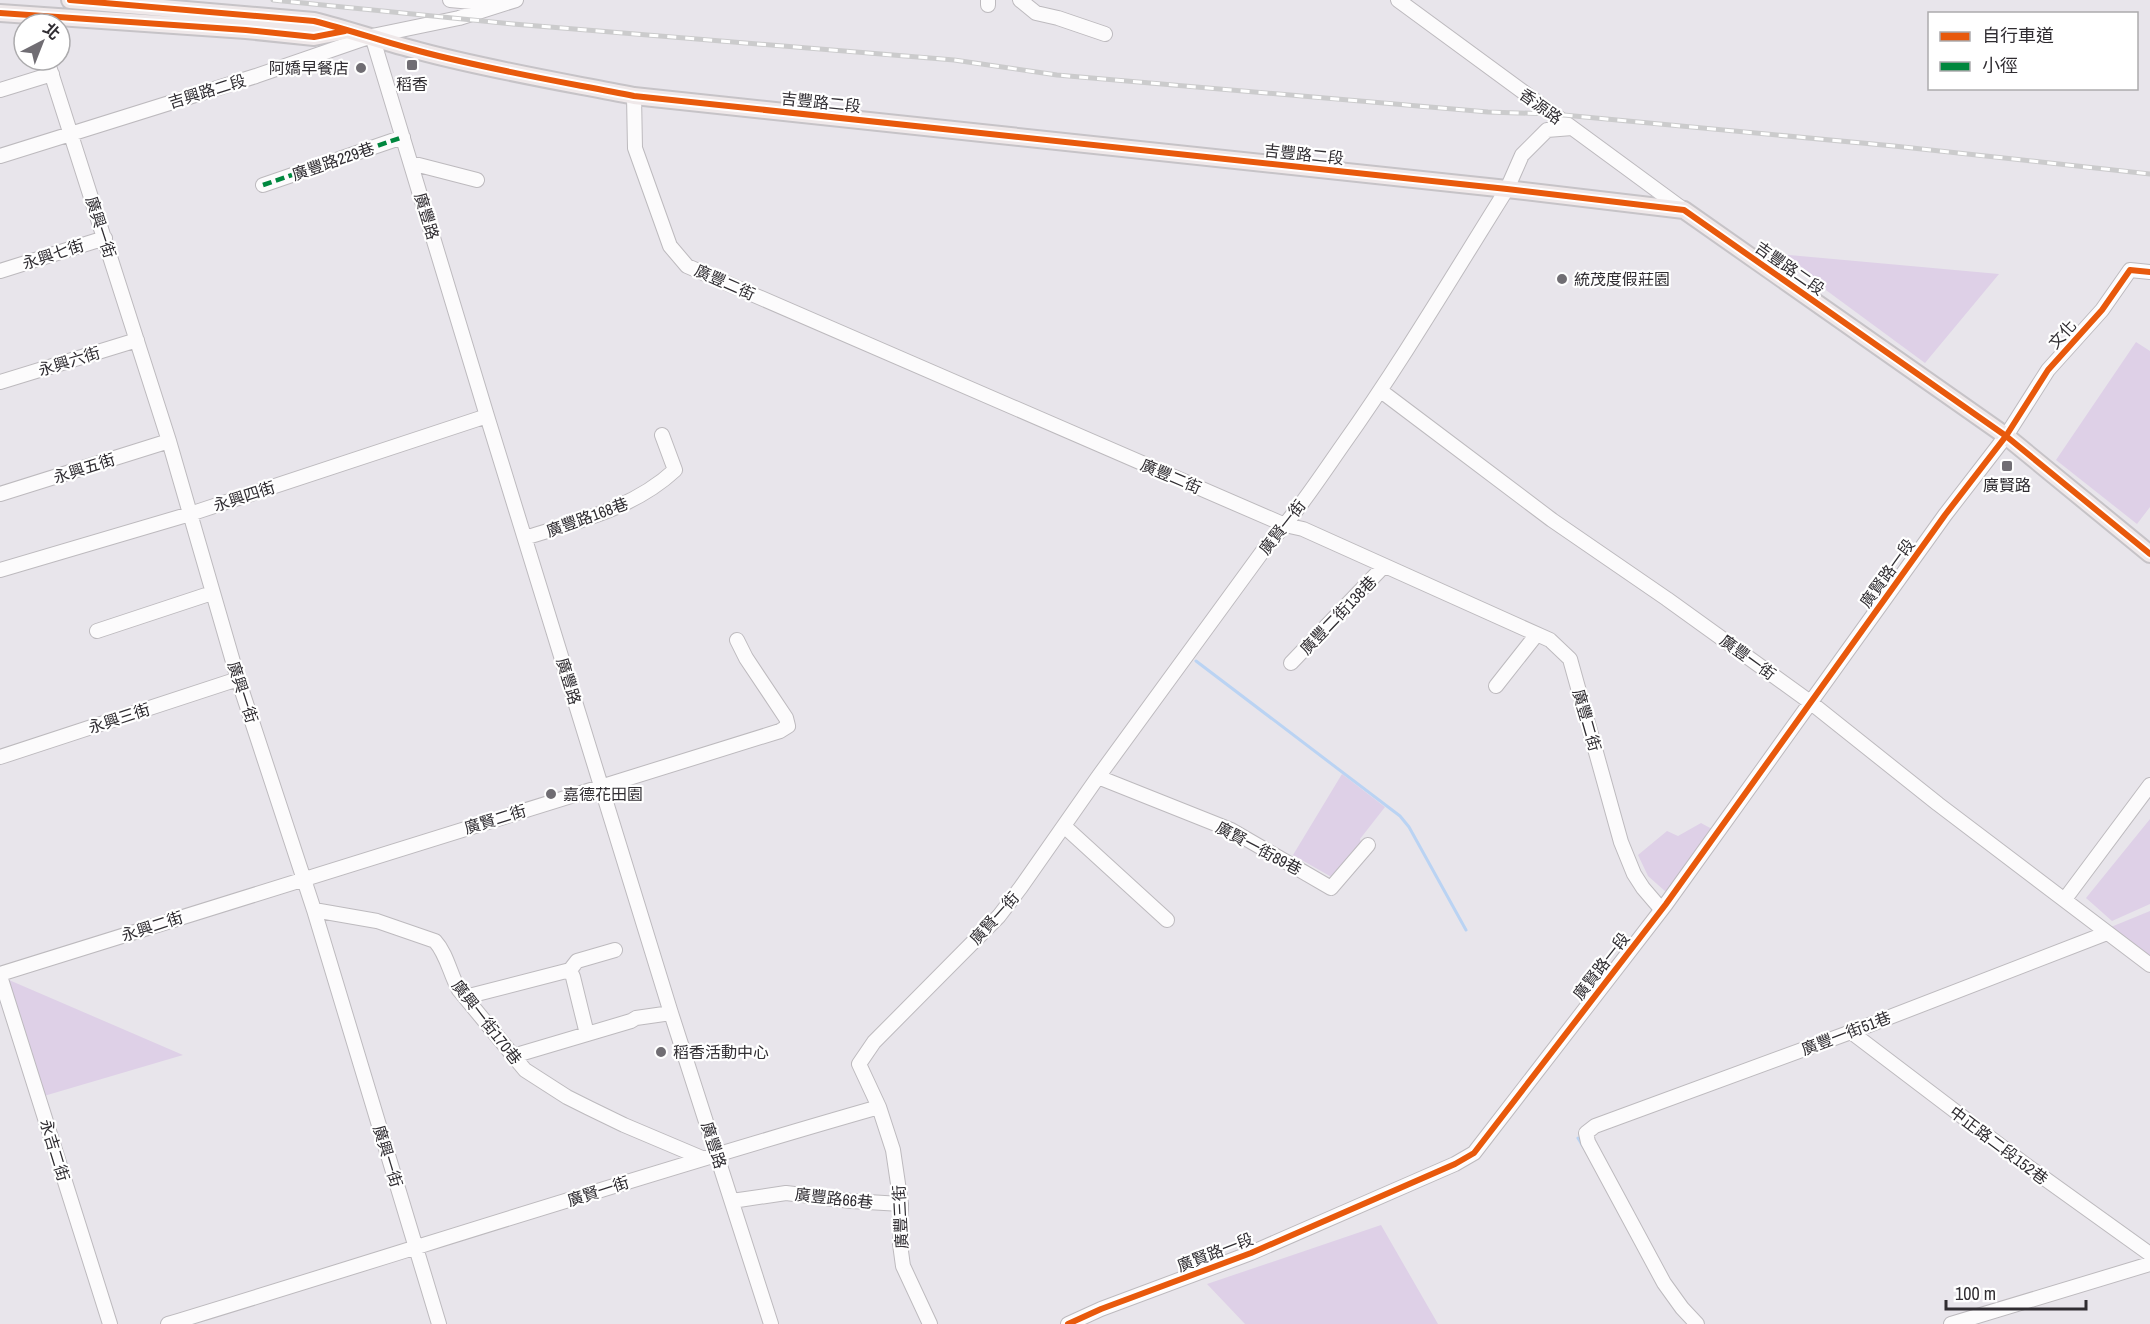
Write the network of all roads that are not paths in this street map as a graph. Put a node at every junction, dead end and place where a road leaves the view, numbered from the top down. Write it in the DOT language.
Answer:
graph roads {
  1 [pos="70,0"];
  2 [pos="450,0"];
  3 [pos="516,0"];
  4 [pos="1020,0"];
  5 [pos="1398,0"];
  6 [pos="502,5"];
  7 [pos="72,22"];
  8 [pos="351,30"];
  9 [pos="1105,34"];
  10 [pos="372,36"];
  11 [pos="52,74"];
  12 [pos="0,90"];
  13 [pos="634,96"];
  14 [pos="1572,128"];
  15 [pos="71,133"];
  16 [pos="403,137"];
  17 [pos="0,156"];
  18 [pos="411,163"];
  19 [pos="477,180"];
  20 [pos="263,185"];
  21 [pos="1507,189"];
  22 [pos="1684,210"];
  23 [pos="105,238"];
  24 [pos="0,271"];
  25 [pos="2150,272"];
  26 [pos="137,340"];
  27 [pos="0,382"];
  28 [pos="1381,391"];
  29 [pos="487,416"];
  30 [pos="662,435"];
  31 [pos="2006,436"];
  32 [pos="169,441"];
  33 [pos="0,494"];
  34 [pos="190,514"];
  35 [pos="1285,525"];
  36 [pos="525,538"];
  37 [pos="2150,554"];
  38 [pos="1384,566"];
  39 [pos="0,570"];
  40 [pos="213,593"];
  41 [pos="97,631"];
  42 [pos="1537,634"];
  43 [pos="737,640"];
  44 [pos="1291,663"];
  45 [pos="238,679"];
  46 [pos="1496,686"];
  47 [pos="1810,702"];
  48 [pos="0,757"];
  49 [pos="1098,777"];
  50 [pos="2150,785"];
  51 [pos="602,787"];
  52 [pos="1064,826"];
  53 [pos="1368,845"];
  54 [pos="303,878"];
  55 [pos="2065,899"];
  56 [pos="1661,909"];
  57 [pos="314,910"];
  58 [pos="1167,920"];
  59 [pos="2107,933"];
  60 [pos="615,950"];
  61 [pos="2150,965"];
  62 [pos="570,970"];
  63 [pos="0,975"];
  64 [pos="465,997"];
  65 [pos="671,1013"];
  66 [pos="1851,1032"];
  67 [pos="587,1034"];
  68 [pos="513,1056"];
  69 [pos="879,1107"];
  70 [pos="717,1153"];
  71 [pos="702,1158"];
  72 [pos="732,1201"];
  73 [pos="901,1204"];
  74 [pos="417,1248"];
  75 [pos="2150,1254"];
  76 [pos="2150,1264"];
  77 [pos="110,1324"];
  78 [pos="168,1324"];
  79 [pos="440,1324"];
  80 [pos="771,1324"];
  81 [pos="930,1324"];
  82 [pos="1068,1324"];
  83 [pos="1697,1324"];
  84 [pos="1951,1324"];
  1 -- 8 [label="main road, 吉豐路二段"];
  2 -- 6 [label="street"];
  3 -- 6 [label="street, 吉興路二段"];
  4 -- 9 [label="street"];
  5 -- 14 [label="street, 香源路"];
  6 -- 10 [label="street, 吉興路二段"];
  7 -- 8 [label="main road, 吉豐路二段"];
  8 -- 10 [label="main road, 吉豐路二段"];
  10 -- 13 [label="main road, 吉豐路二段"];
  10 -- 15 [label="street, 吉興路二段"];
  10 -- 16 [label="street, 廣豐路"];
  11 -- 12 [label="street"];
  11 -- 15 [label="street, 廣興一街"];
  13 -- 21 [label="main road, 吉豐路二段"];
  13 -- 35 [label="street, 廣豐二街"];
  14 -- 21 [label="street, 廣賢一街"];
  14 -- 22 [label="street, 香源路"];
  15 -- 17 [label="street, 吉興路二段"];
  15 -- 23 [label="street, 廣興一街"];
  16 -- 18 [label="street, 廣豐路"];
  16 -- 20 [label="street, 廣豐路229巷"];
  18 -- 19 [label="street"];
  18 -- 29 [label="street, 廣豐路"];
  21 -- 22 [label="main road, 吉豐路二段"];
  21 -- 28 [label="street, 廣賢一街"];
  22 -- 31 [label="main road, 吉豐路二段"];
  23 -- 24 [label="street, 永興七街"];
  23 -- 26 [label="street, 廣興一街"];
  25 -- 31 [label="street, 文化"];
  26 -- 27 [label="street, 永興六街"];
  26 -- 32 [label="street, 廣興一街"];
  28 -- 35 [label="street, 廣賢一街"];
  28 -- 47 [label="street, 廣豐一街"];
  29 -- 34 [label="street, 永興四街"];
  29 -- 36 [label="street, 廣豐路"];
  30 -- 36 [label="street, 廣豐路168巷"];
  31 -- 37 [label="main road, 吉豐路二段"];
  31 -- 47 [label="street, 廣賢路一段"];
  32 -- 33 [label="street, 永興五街"];
  32 -- 34 [label="street, 廣興一街"];
  34 -- 39 [label="street, 永興四街"];
  34 -- 40 [label="street, 廣興一街"];
  35 -- 38 [label="street, 廣豐二街"];
  35 -- 49 [label="street, 廣賢一街"];
  36 -- 51 [label="street, 廣豐路"];
  38 -- 42 [label="street, 廣豐二街"];
  38 -- 44 [label="street, 廣豐二街138巷"];
  40 -- 41 [label="street"];
  40 -- 45 [label="street, 廣興一街"];
  42 -- 46 [label="street"];
  42 -- 56 [label="street, 廣豐二街"];
  43 -- 51 [label="street, 廣賢二街"];
  45 -- 48 [label="street, 永興三街"];
  45 -- 54 [label="street, 廣興一街"];
  47 -- 55 [label="street, 廣豐一街"];
  47 -- 56 [label="street, 廣賢路一段"];
  49 -- 52 [label="street, 廣賢一街"];
  49 -- 53 [label="street, 廣賢一街89巷"];
  50 -- 55 [label="street"];
  51 -- 54 [label="street, 廣賢二街"];
  51 -- 65 [label="street, 廣豐路"];
  52 -- 58 [label="street"];
  52 -- 69 [label="street, 廣賢一街"];
  54 -- 57 [label="street, 廣興一街"];
  54 -- 63 [label="street, 永興二街"];
  55 -- 59 [label="street, 廣豐一街"];
  56 -- 82 [label="street, 廣賢路一段"];
  57 -- 64 [label="street, 廣興一街170巷"];
  57 -- 74 [label="street, 廣興一街"];
  59 -- 61 [label="street, 廣豐一街"];
  59 -- 66 [label="street, 廣豐一街51巷"];
  60 -- 62 [label="street"];
  62 -- 64 [label="street"];
  62 -- 67 [label="street"];
  63 -- 77 [label="street, 永吉二街"];
  64 -- 68 [label="street, 廣興一街170巷"];
  65 -- 67 [label="street"];
  65 -- 70 [label="street, 廣豐路"];
  66 -- 75 [label="street, 中正路二段152巷"];
  66 -- 83 [label="street, 廣豐一街51巷"];
  67 -- 68 [label="street"];
  68 -- 71 [label="street, 廣興一街170巷"];
  69 -- 70 [label="street, 廣賢一街"];
  69 -- 73 [label="street, 廣豐三街"];
  70 -- 71 [label="street, 廣賢一街"];
  70 -- 72 [label="street, 廣豐路"];
  71 -- 74 [label="street, 廣賢一街"];
  72 -- 73 [label="street, 廣豐路66巷"];
  72 -- 80 [label="street, 廣豐路"];
  73 -- 81 [label="street, 廣豐三街"];
  74 -- 78 [label="street, 廣賢一街"];
  74 -- 79 [label="street, 廣興一街"];
  76 -- 84 [label="street"];
}
